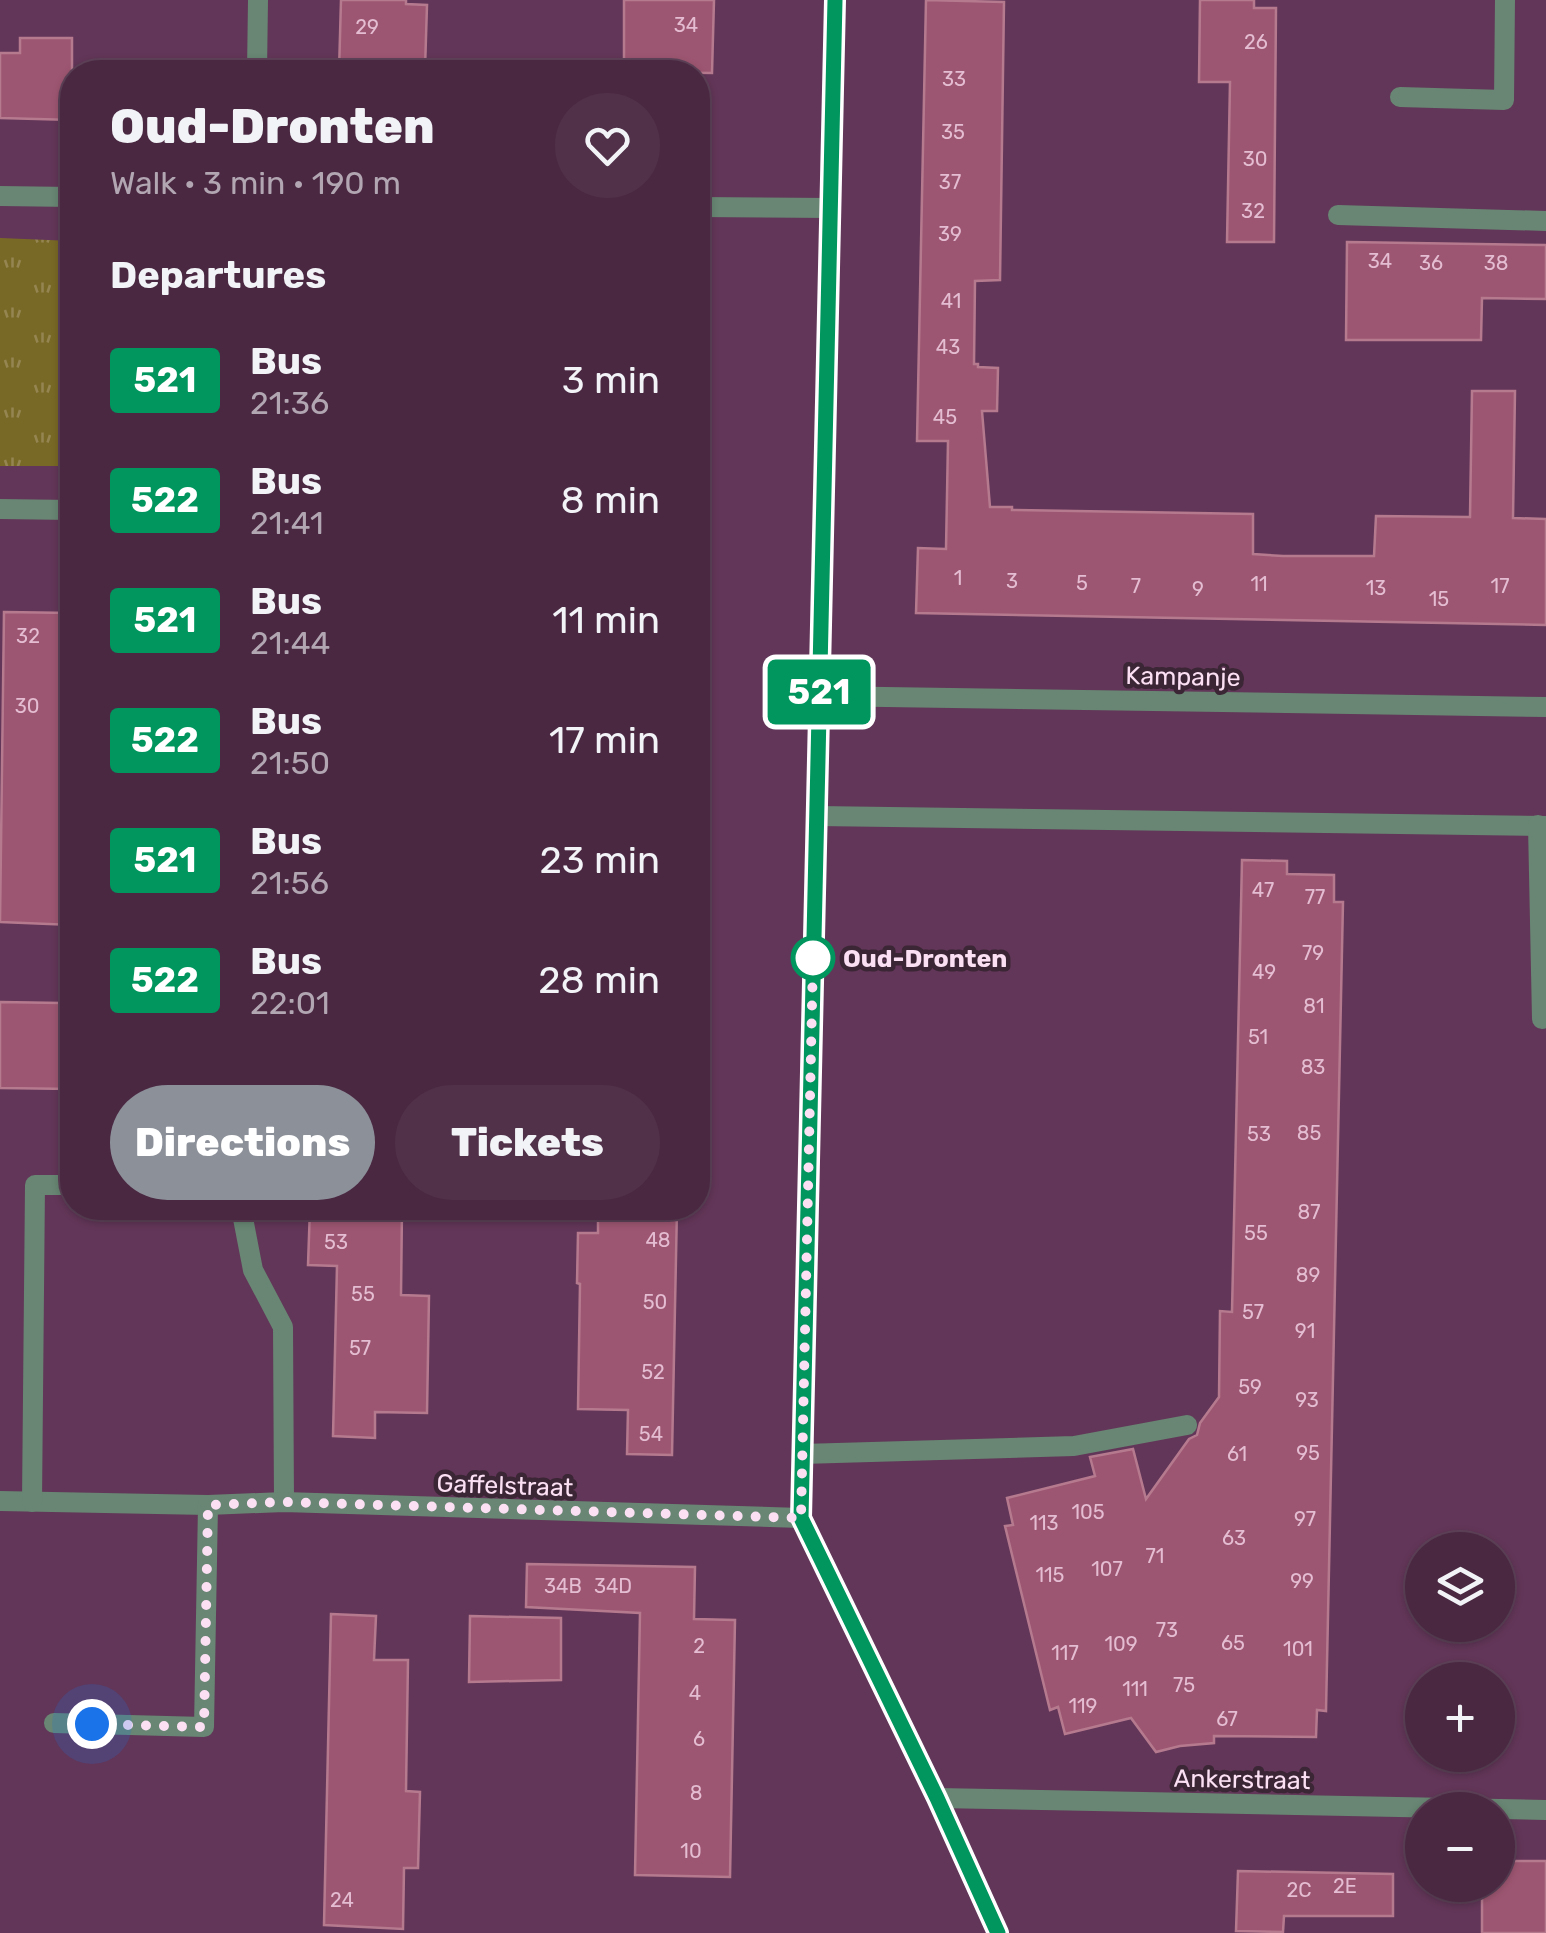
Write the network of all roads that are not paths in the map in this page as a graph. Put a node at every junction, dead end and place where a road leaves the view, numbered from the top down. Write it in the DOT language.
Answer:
graph roads {
  1 [pos="258,0"];
  2 [pos="835,0"];
  3 [pos="1505,0"];
  4 [pos="256,60"];
  5 [pos="1400,97"];
  6 [pos="0,196"];
  7 [pos="60,196"];
  8 [pos="710,207"];
  9 [pos="830,208"];
  10 [pos="1338,215"];
  11 [pos="1546,221"];
  12 [pos="0,508"];
  13 [pos="60,510"];
  14 [pos="819,696"];
  15 [pos="1546,708"];
  16 [pos="817,816"];
  17 [pos="1542,826"];
  18 [pos="1542,1019"];
  19 [pos="60,1185"];
  20 [pos="243,1220"];
  21 [pos="1187,1425"];
  22 [pos="802,1454"];
  23 [pos="0,1502"];
  24 [pos="32,1502"];
  25 [pos="284,1502"];
  26 [pos="208,1505"];
  27 [pos="801,1518"];
  28 [pos="54,1723"];
  29 [pos="937,1798"];
  30 [pos="1546,1810"];
  31 [pos="998,1933"];
  1 -- 4 [label="street"];
  2 -- 9 [label="street"];
  3 -- 5 [label="street"];
  6 -- 7 [label="street"];
  8 -- 9 [label="street"];
  9 -- 14 [label="street"];
  10 -- 11 [label="street"];
  12 -- 13 [label="street"];
  14 -- 15 [label="street, Kampanje"];
  14 -- 16 [label="street"];
  16 -- 17 [label="street"];
  16 -- 22 [label="street"];
  17 -- 18 [label="street"];
  19 -- 24 [label="street"];
  20 -- 25 [label="street"];
  21 -- 22 [label="street"];
  22 -- 27 [label="street"];
  23 -- 24 [label="street, Gaffelstraat"];
  24 -- 26 [label="street, Gaffelstraat"];
  25 -- 26 [label="street, Gaffelstraat"];
  25 -- 27 [label="street, Gaffelstraat"];
  26 -- 28 [label="street"];
  27 -- 29 [label="street"];
  29 -- 30 [label="street, Ankerstraat"];
  29 -- 31 [label="street"];
}
